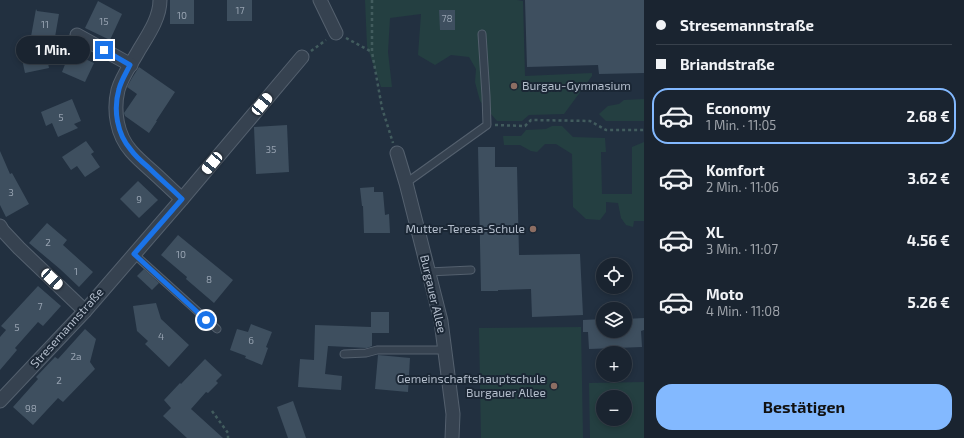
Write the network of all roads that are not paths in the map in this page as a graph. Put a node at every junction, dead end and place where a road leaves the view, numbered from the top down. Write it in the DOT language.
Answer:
graph roads {
  1 [pos="160,0"];
  2 [pos="320,0"];
  3 [pos="336,33"];
  4 [pos="482,34"];
  5 [pos="77,35"];
  6 [pos="302,57"];
  7 [pos="130,65"];
  8 [pos="397,153"];
  9 [pos="406,183"];
  10 [pos="182,199"];
  11 [pos="0,226"];
  12 [pos="134,254"];
  13 [pos="471,270"];
  14 [pos="428,272"];
  15 [pos="85,310"];
  16 [pos="217,329"];
  17 [pos="445,350"];
  18 [pos="344,354"];
  19 [pos="0,401"];
  20 [pos="452,438"];
  1 -- 7 [label="street"];
  2 -- 3 [label="street"];
  4 -- 9 [label="lane"];
  5 -- 7 [label="street"];
  6 -- 10 [label="street, Stresemannstraße"];
  7 -- 10 [label="street"];
  8 -- 9 [label="street, Burgauer Allee"];
  9 -- 14 [label="street, Burgauer Allee"];
  10 -- 12 [label="street, Stresemannstraße"];
  11 -- 15 [label="street"];
  12 -- 15 [label="street, Stresemannstraße"];
  12 -- 16 [label="lane"];
  13 -- 14 [label="lane"];
  14 -- 17 [label="street, Burgauer Allee"];
  15 -- 19 [label="street, Stresemannstraße"];
  17 -- 18 [label="lane"];
  17 -- 20 [label="street, Burgauer Allee"];
}
